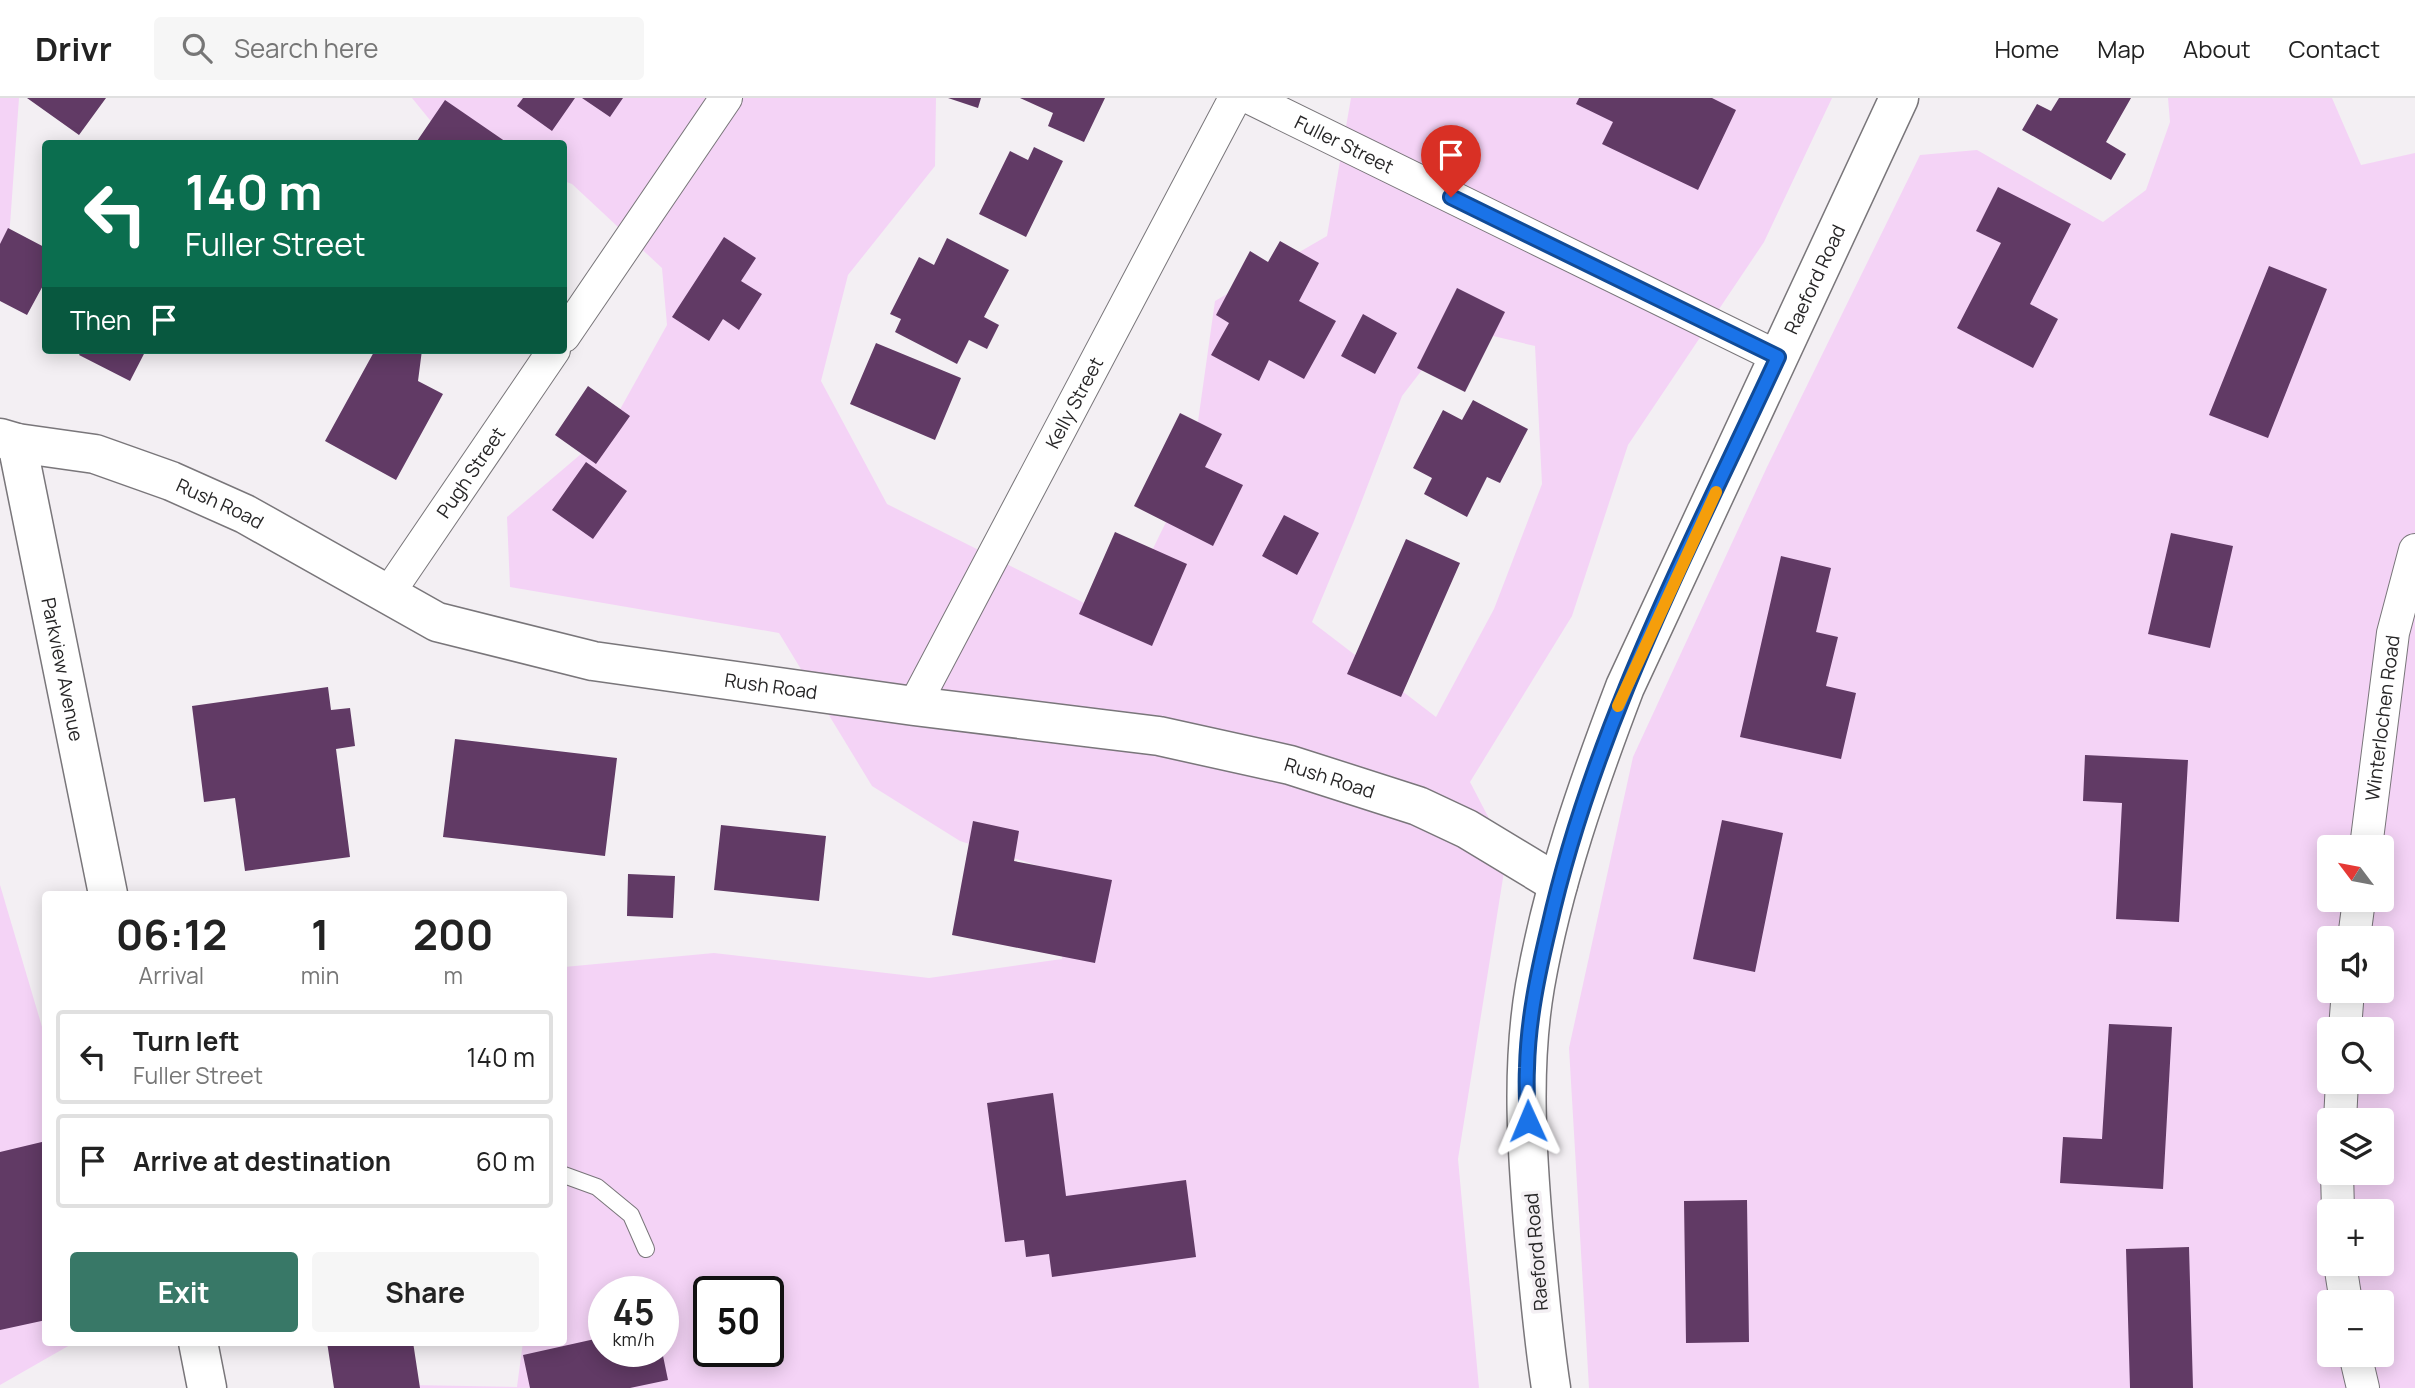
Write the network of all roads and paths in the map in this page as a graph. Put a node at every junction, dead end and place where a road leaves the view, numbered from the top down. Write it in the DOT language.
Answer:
graph roads {
  1 [pos="726,98"];
  2 [pos="1235,98"];
  3 [pos="1250,98"];
  4 [pos="1899,98"];
  5 [pos="567,332"];
  6 [pos="551,354"];
  7 [pos="1778,357"];
  8 [pos="8,441"];
  9 [pos="2415,550"];
  10 [pos="388,594"];
  11 [pos="914,706"];
  12 [pos="2368,835"];
  13 [pos="1558,884"];
  14 [pos="107,891"];
  15 [pos="567,1176"];
  16 [pos="646,1248"];
  17 [pos="199,1346"];
  18 [pos="2358,1367"];
  19 [pos="207,1388"];
  20 [pos="1551,1388"];
  21 [pos="2363,1388"];
  1 -- 5 [label="street"];
  2 -- 11 [label="street, Kelly Street"];
  3 -- 7 [label="street, Fuller Street"];
  4 -- 7 [label="street, Raeford Road"];
  6 -- 10 [label="street, Pugh Street"];
  7 -- 13 [label="street, Raeford Road"];
  8 -- 10 [label="street, Rush Road"];
  8 -- 14 [label="street, Parkview Avenue"];
  9 -- 12 [label="street, Winterlochen Road"];
  10 -- 11 [label="street, Rush Road"];
  11 -- 13 [label="street, Rush Road"];
  13 -- 20 [label="street, Raeford Road"];
  15 -- 16 [label="lane"];
  17 -- 19 [label="street"];
  18 -- 21 [label="street"];
}
